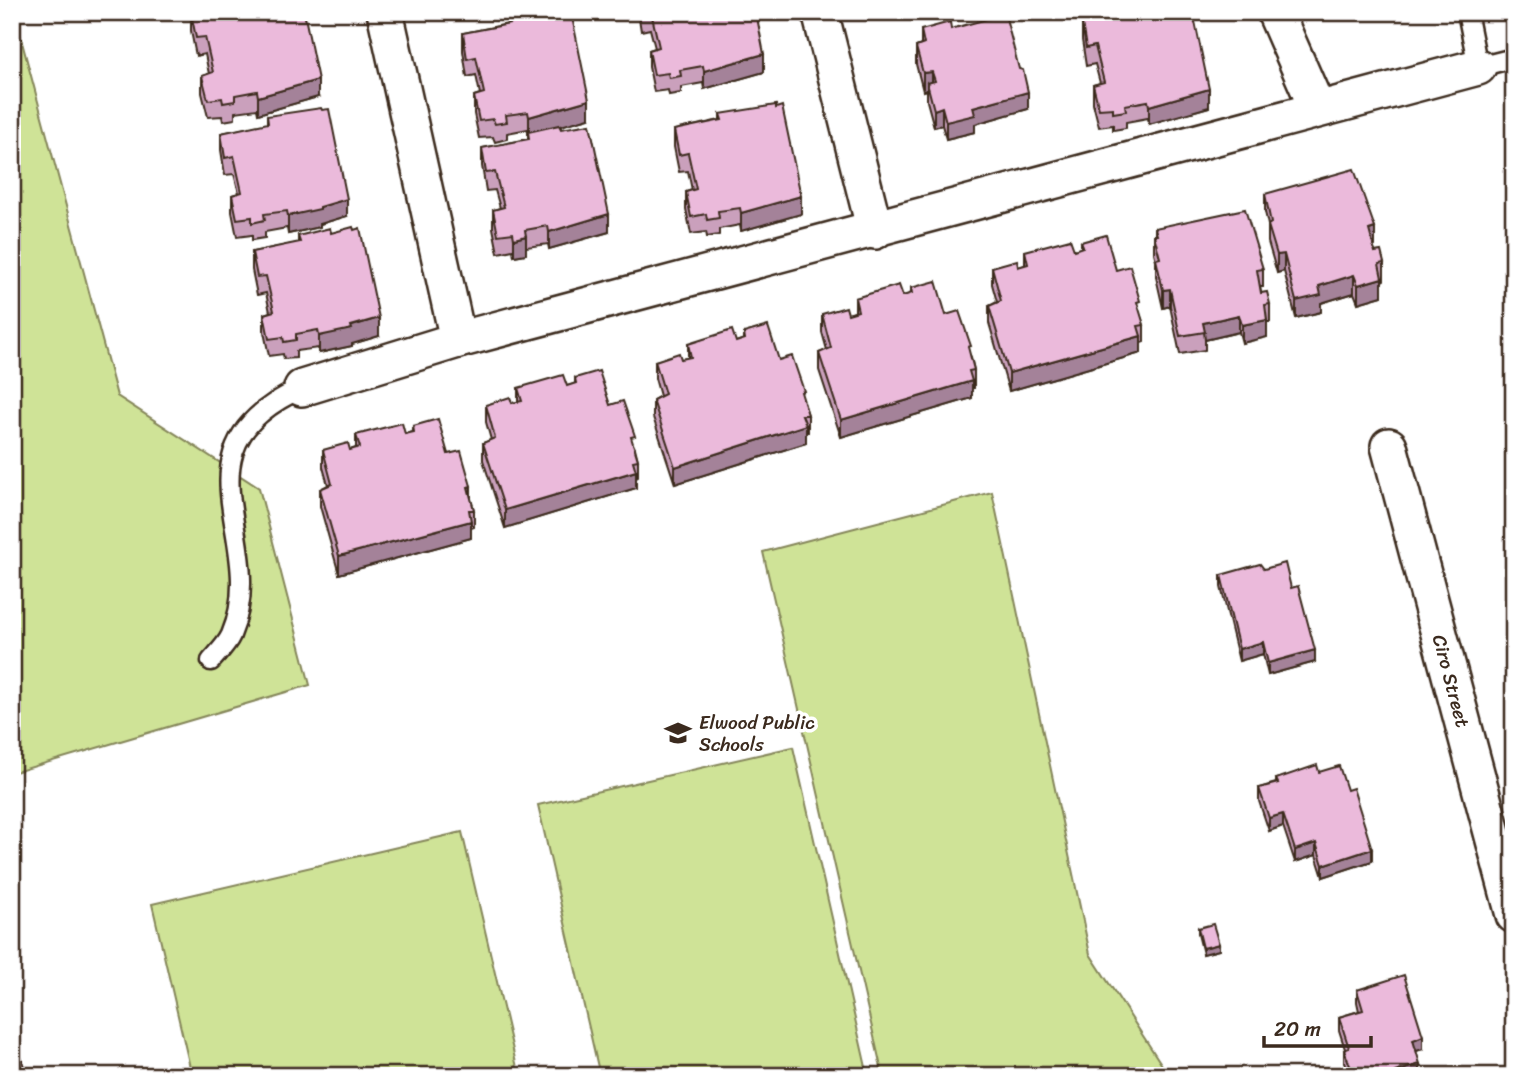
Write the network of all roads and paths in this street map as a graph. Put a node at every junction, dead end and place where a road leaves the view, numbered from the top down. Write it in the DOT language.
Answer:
graph roads {
  1 [pos="385,12"];
  2 [pos="820,12"];
  3 [pos="1275,12"];
  4 [pos="1467,12"];
  5 [pos="1514,58"];
  6 [pos="1478,67"];
  7 [pos="1317,108"];
  8 [pos="875,231"];
  9 [pos="458,340"];
  10 [pos="302,388"];
  11 [pos="1389,446"];
  12 [pos="211,661"];
  13 [pos="1514,915"];
  1 -- 9 [label="street"];
  2 -- 8 [label="street"];
  3 -- 7 [label="street"];
  4 -- 6 [label="lane"];
  5 -- 6 [label="lane"];
  6 -- 7 [label="street"];
  7 -- 8 [label="street"];
  8 -- 9 [label="street"];
  9 -- 10 [label="street"];
  10 -- 12 [label="lane"];
  11 -- 13 [label="street, Ciro Street"];
}
